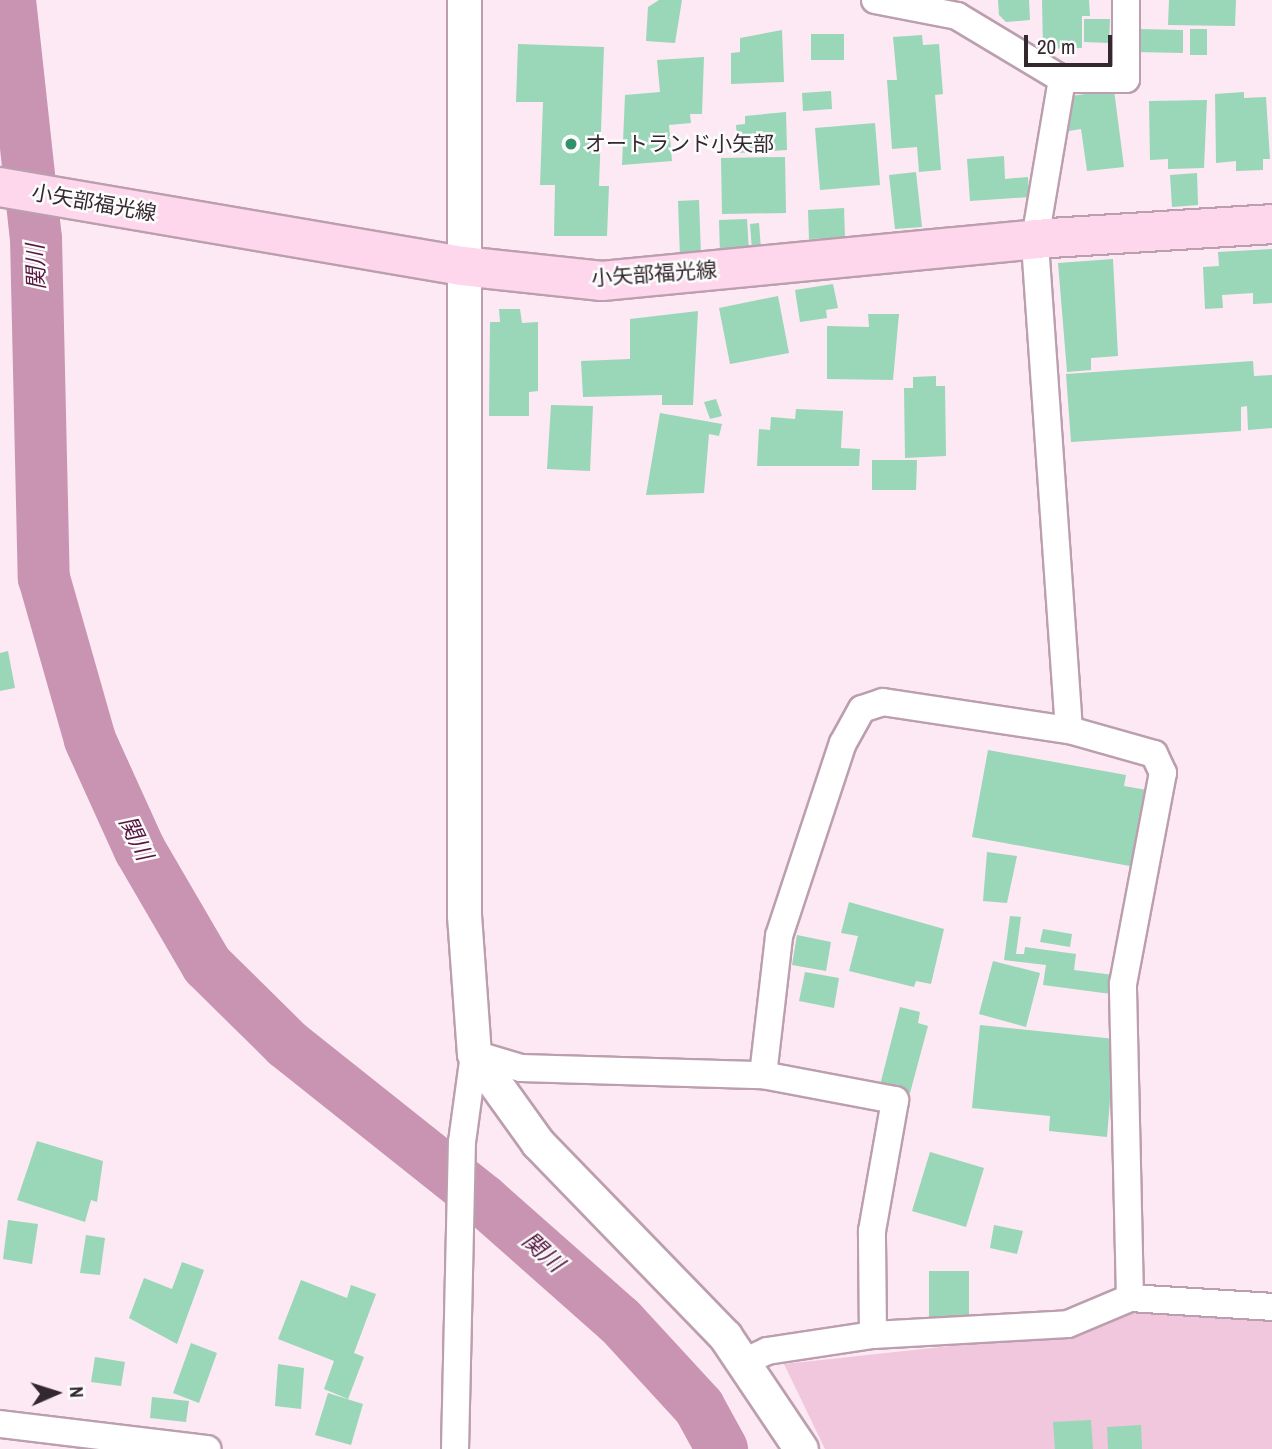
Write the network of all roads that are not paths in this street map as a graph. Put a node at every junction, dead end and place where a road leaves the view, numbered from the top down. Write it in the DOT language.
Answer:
graph roads {
  1 [pos="464,0"];
  2 [pos="875,0"];
  3 [pos="1126,0"];
  4 [pos="957,8"];
  5 [pos="1062,79"];
  6 [pos="0,187"];
  7 [pos="1272,224"];
  8 [pos="1035,239"];
  9 [pos="462,266"];
  10 [pos="1069,730"];
  11 [pos="474,1054"];
  12 [pos="762,1075"];
  13 [pos="1130,1298"];
  14 [pos="1272,1307"];
  15 [pos="873,1335"];
  16 [pos="746,1361"];
  17 [pos="0,1424"];
  18 [pos="207,1449"];
  19 [pos="455,1449"];
  20 [pos="801,1449"];
  1 -- 9 [label="street"];
  2 -- 4 [label="street"];
  3 -- 5 [label="street"];
  4 -- 5 [label="street"];
  5 -- 8 [label="street"];
  6 -- 9 [label="main road, 小矢部福光線"];
  7 -- 8 [label="main road, 小矢部福光線"];
  8 -- 9 [label="main road, 小矢部福光線"];
  8 -- 10 [label="street"];
  9 -- 11 [label="street"];
  10 -- 12 [label="street"];
  10 -- 13 [label="street"];
  11 -- 12 [label="street"];
  11 -- 16 [label="street"];
  11 -- 19 [label="street"];
  12 -- 15 [label="street"];
  13 -- 14 [label="street"];
  13 -- 15 [label="street"];
  15 -- 16 [label="street"];
  16 -- 20 [label="street"];
  17 -- 18 [label="street"];
}
